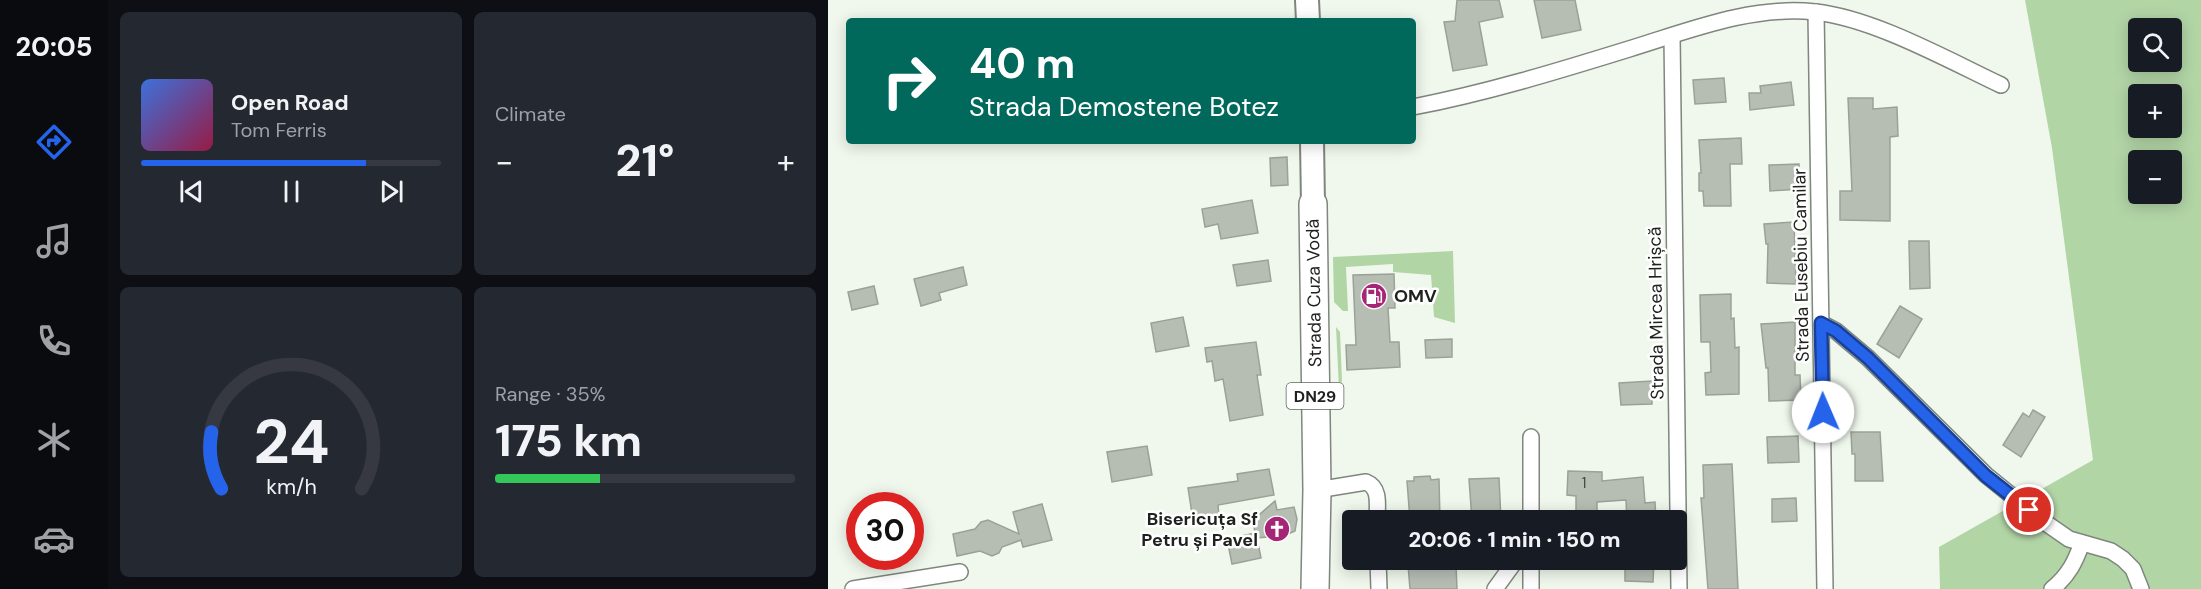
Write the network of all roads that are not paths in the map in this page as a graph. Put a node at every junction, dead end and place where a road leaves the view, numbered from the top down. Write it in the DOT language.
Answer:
graph roads {
  1 [pos="1307,0"];
  2 [pos="1816,12"];
  3 [pos="1308,18"];
  4 [pos="1672,36"];
  5 [pos="2001,85"];
  6 [pos="1416,106"];
  7 [pos="1312,144"];
  8 [pos="1313,204"];
  9 [pos="1821,323"];
  10 [pos="1531,437"];
  11 [pos="1317,490"];
  12 [pos="1377,510"];
  13 [pos="1531,510"];
  14 [pos="2082,543"];
  15 [pos="1378,570"];
  16 [pos="1509,570"];
  17 [pos="1531,570"];
  18 [pos="960,572"];
  19 [pos="853,589"];
  20 [pos="1315,589"];
  21 [pos="1378,589"];
  22 [pos="1495,589"];
  23 [pos="1531,589"];
  24 [pos="1679,589"];
  25 [pos="1825,589"];
  26 [pos="2052,589"];
  27 [pos="2141,589"];
  1 -- 3 [label="main road"];
  2 -- 4 [label="street"];
  2 -- 5 [label="street"];
  2 -- 9 [label="street, Strada Eusebiu Camilar"];
  4 -- 6 [label="street"];
  4 -- 24 [label="street, Strada Mircea Hrișcă"];
  7 -- 8 [label="main road, Strada Cuza Vodă / DN29"];
  8 -- 11 [label="highway, Strada Cuza Vodă / DN29"];
  9 -- 14 [label="street"];
  9 -- 25 [label="street, Strada Eusebiu Camilar"];
  10 -- 13 [label="street"];
  11 -- 12 [label="street"];
  11 -- 20 [label="highway, Strada Cuza Vodă / DN29"];
  14 -- 26 [label="street"];
  14 -- 27 [label="street"];
  15 -- 21 [label="street"];
  16 -- 22 [label="street"];
  17 -- 23 [label="street"];
  18 -- 19 [label="street"];
}
